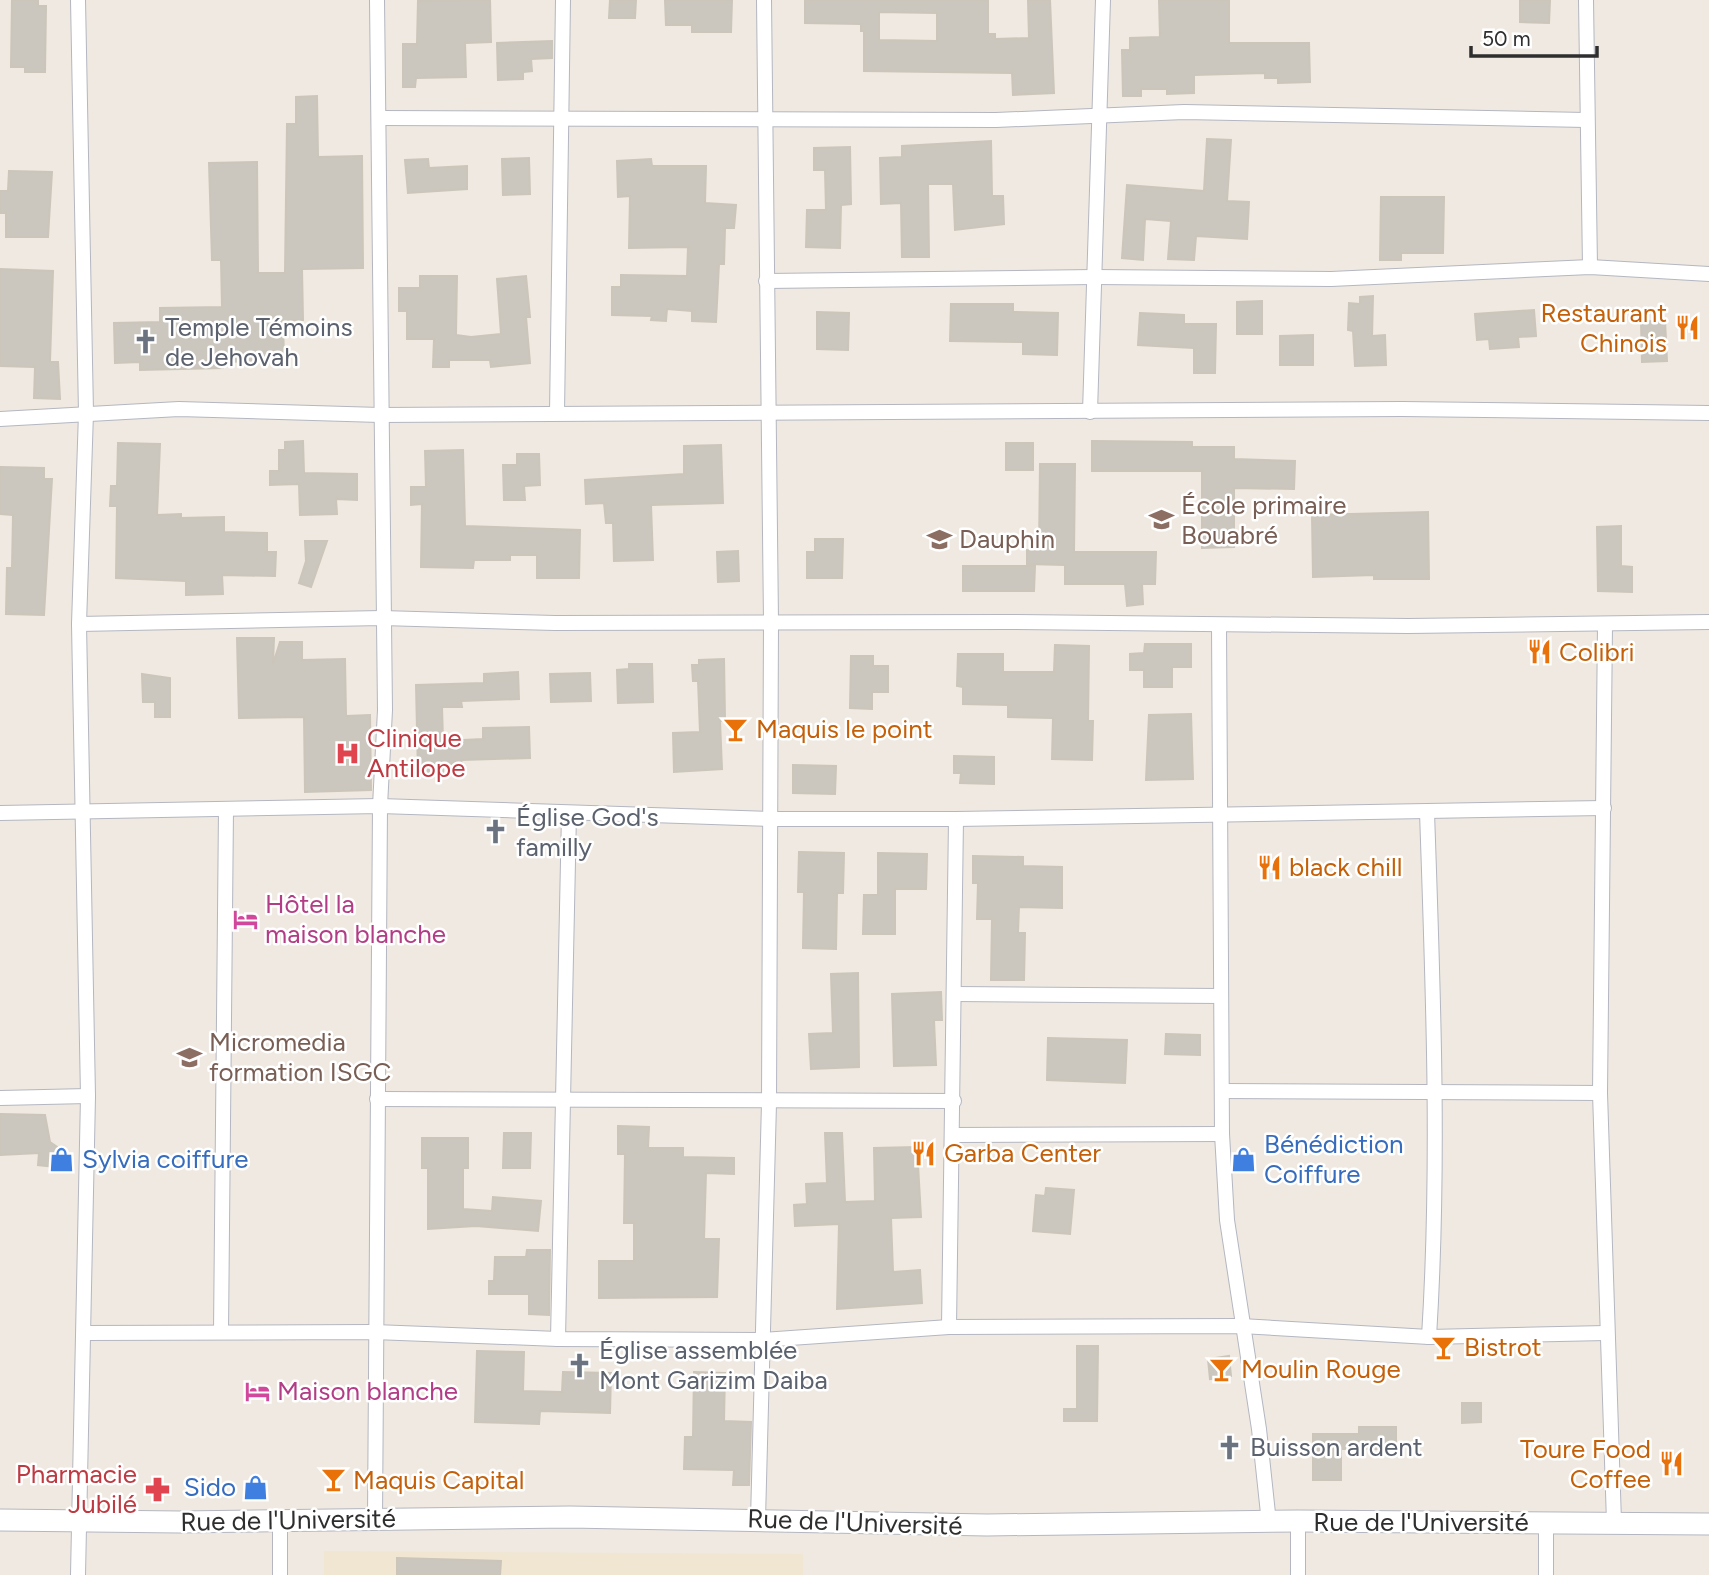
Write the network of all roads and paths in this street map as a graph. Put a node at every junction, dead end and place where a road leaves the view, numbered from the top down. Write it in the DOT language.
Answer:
graph roads {
  1 [pos="78,0"];
  2 [pos="377,0"];
  3 [pos="563,0"];
  4 [pos="764,0"];
  5 [pos="1102,0"];
  6 [pos="1586,0"];
  7 [pos="1100,117"];
  8 [pos="380,118"];
  9 [pos="561,118"];
  10 [pos="765,119"];
  11 [pos="1586,120"];
  12 [pos="1590,267"];
  13 [pos="1709,274"];
  14 [pos="1094,276"];
  15 [pos="766,281"];
  16 [pos="1090,412"];
  17 [pos="1709,412"];
  18 [pos="86,413"];
  19 [pos="557,413"];
  20 [pos="768,413"];
  21 [pos="380,415"];
  22 [pos="0,419"];
  23 [pos="382,618"];
  24 [pos="771,622"];
  25 [pos="1709,622"];
  26 [pos="79,624"];
  27 [pos="1219,625"];
  28 [pos="1605,625"];
  29 [pos="380,806"];
  30 [pos="1604,808"];
  31 [pos="226,809"];
  32 [pos="1427,812"];
  33 [pos="0,813"];
  34 [pos="80,813"];
  35 [pos="569,813"];
  36 [pos="1218,816"];
  37 [pos="769,819"];
  38 [pos="956,819"];
  39 [pos="955,995"];
  40 [pos="1220,996"];
  41 [pos="1222,1091"];
  42 [pos="1436,1092"];
  43 [pos="1600,1093"];
  44 [pos="88,1096"];
  45 [pos="0,1098"];
  46 [pos="377,1099"];
  47 [pos="954,1101"];
  48 [pos="562,1102"];
  49 [pos="769,1102"];
  50 [pos="1222,1133"];
  51 [pos="953,1135"];
  52 [pos="1241,1326"];
  53 [pos="949,1327"];
  54 [pos="222,1332"];
  55 [pos="374,1332"];
  56 [pos="84,1333"];
  57 [pos="1606,1333"];
  58 [pos="1429,1338"];
  59 [pos="558,1339"];
  60 [pos="761,1339"];
  61 [pos="280,1519"];
  62 [pos="375,1519"];
  63 [pos="758,1519"];
  64 [pos="0,1520"];
  65 [pos="78,1520"];
  66 [pos="1298,1521"];
  67 [pos="1614,1522"];
  68 [pos="1269,1523"];
  69 [pos="1546,1523"];
  70 [pos="1709,1524"];
  71 [pos="78,1575"];
  72 [pos="280,1575"];
  73 [pos="1298,1575"];
  74 [pos="1546,1575"];
  1 -- 18 [label="street"];
  2 -- 8 [label="street"];
  3 -- 9 [label="street"];
  4 -- 10 [label="street"];
  5 -- 7 [label="street"];
  6 -- 11 [label="street"];
  7 -- 10 [label="street"];
  7 -- 11 [label="street"];
  7 -- 14 [label="street"];
  8 -- 9 [label="street"];
  8 -- 21 [label="street"];
  9 -- 10 [label="street"];
  9 -- 19 [label="street"];
  10 -- 15 [label="street"];
  11 -- 12 [label="street"];
  12 -- 13 [label="street"];
  12 -- 14 [label="street"];
  14 -- 15 [label="street"];
  14 -- 16 [label="street"];
  15 -- 20 [label="street"];
  16 -- 17 [label="street"];
  16 -- 20 [label="street"];
  18 -- 21 [label="street"];
  18 -- 22 [label="street"];
  18 -- 26 [label="street"];
  19 -- 20 [label="street"];
  19 -- 21 [label="street"];
  20 -- 24 [label="street"];
  21 -- 23 [label="street"];
  23 -- 24 [label="street"];
  23 -- 26 [label="street"];
  23 -- 29 [label="street"];
  24 -- 27 [label="street"];
  24 -- 37 [label="street"];
  25 -- 28 [label="street"];
  26 -- 34 [label="street"];
  27 -- 28 [label="street"];
  27 -- 36 [label="street"];
  28 -- 30 [label="street"];
  29 -- 31 [label="street"];
  29 -- 35 [label="street"];
  29 -- 46 [label="street"];
  30 -- 32 [label="street"];
  30 -- 43 [label="street"];
  31 -- 34 [label="street"];
  31 -- 54 [label="street"];
  32 -- 36 [label="street"];
  32 -- 42 [label="street"];
  33 -- 34 [label="street"];
  34 -- 44 [label="street"];
  35 -- 37 [label="street"];
  35 -- 48 [label="street"];
  36 -- 38 [label="street"];
  36 -- 40 [label="street"];
  37 -- 38 [label="street"];
  37 -- 49 [label="street"];
  38 -- 39 [label="street"];
  39 -- 40 [label="street"];
  39 -- 47 [label="street"];
  40 -- 41 [label="street"];
  41 -- 42 [label="street"];
  41 -- 50 [label="street"];
  42 -- 43 [label="street"];
  42 -- 58 [label="street"];
  43 -- 57 [label="street"];
  44 -- 45 [label="street"];
  44 -- 56 [label="street"];
  46 -- 48 [label="street"];
  46 -- 55 [label="street"];
  47 -- 49 [label="street"];
  47 -- 51 [label="street"];
  48 -- 49 [label="street"];
  48 -- 59 [label="street"];
  49 -- 60 [label="street"];
  50 -- 51 [label="street"];
  50 -- 52 [label="street"];
  51 -- 53 [label="street"];
  52 -- 53 [label="street"];
  52 -- 58 [label="street"];
  52 -- 68 [label="street"];
  53 -- 60 [label="street"];
  54 -- 55 [label="street"];
  54 -- 56 [label="street"];
  55 -- 59 [label="street"];
  55 -- 62 [label="street"];
  56 -- 65 [label="street"];
  57 -- 58 [label="street"];
  57 -- 67 [label="street"];
  59 -- 60 [label="street"];
  60 -- 63 [label="street"];
  61 -- 62 [label="street, Rue de l'Université"];
  61 -- 65 [label="street, Rue de l'Université"];
  61 -- 72 [label="street"];
  62 -- 63 [label="street, Rue de l'Université"];
  63 -- 68 [label="street, Rue de l'Université"];
  64 -- 65 [label="street, Rue de l'Université"];
  65 -- 71 [label="street"];
  66 -- 68 [label="street, Rue de l'Université"];
  66 -- 69 [label="street, Rue de l'Université"];
  66 -- 73 [label="street"];
  67 -- 69 [label="street, Rue de l'Université"];
  67 -- 70 [label="street, Rue de l'Université"];
  69 -- 74 [label="street"];
}
